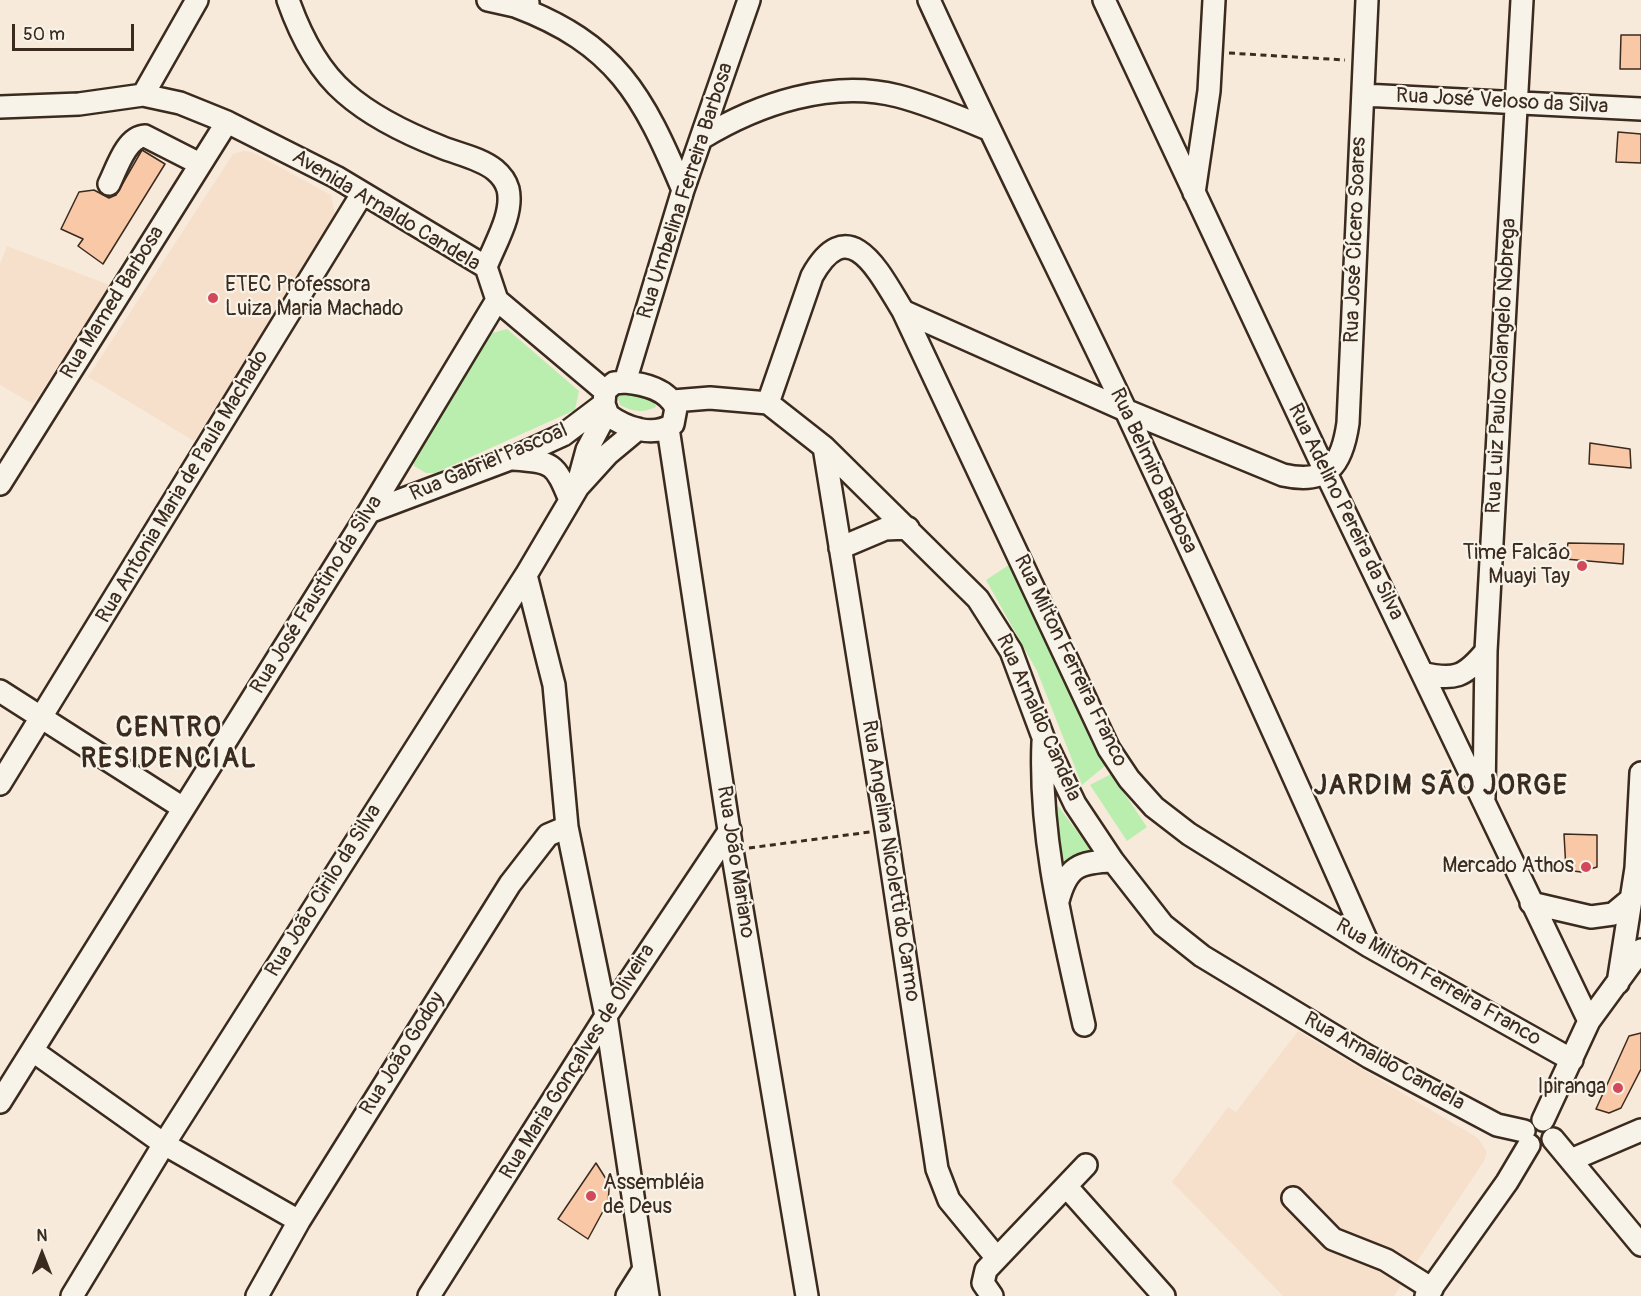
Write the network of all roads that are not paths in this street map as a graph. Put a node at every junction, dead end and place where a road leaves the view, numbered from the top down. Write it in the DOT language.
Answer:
graph roads {
  1 [pos="197,0"];
  2 [pos="288,0"];
  3 [pos="488,0"];
  4 [pos="538,0"];
  5 [pos="749,0"];
  6 [pos="929,0"];
  7 [pos="1104,0"];
  8 [pos="1214,0"];
  9 [pos="1367,0"];
  10 [pos="1522,0"];
  11 [pos="515,6"];
  12 [pos="1363,94"];
  13 [pos="143,95"];
  14 [pos="1517,102"];
  15 [pos="0,107"];
  16 [pos="1641,109"];
  17 [pos="227,122"];
  18 [pos="988,129"];
  19 [pos="702,138"];
  20 [pos="200,164"];
  21 [pos="109,184"];
  22 [pos="683,190"];
  23 [pos="1194,193"];
  24 [pos="362,194"];
  25 [pos="486,267"];
  26 [pos="497,300"];
  27 [pos="903,312"];
  28 [pos="625,382"];
  29 [pos="673,401"];
  30 [pos="605,402"];
  31 [pos="768,403"];
  32 [pos="1125,410"];
  33 [pos="668,428"];
  34 [pos="638,429"];
  35 [pos="824,447"];
  36 [pos="510,459"];
  37 [pos="1326,473"];
  38 [pos="0,484"];
  39 [pos="574,494"];
  40 [pos="369,512"];
  41 [pos="908,528"];
  42 [pos="840,548"];
  43 [pos="526,575"];
  44 [pos="1486,651"];
  45 [pos="1422,673"];
  46 [pos="0,691"];
  47 [pos="40,719"];
  48 [pos="1043,737"];
  49 [pos="1641,775"];
  50 [pos="0,784"];
  51 [pos="1484,805"];
  52 [pos="183,807"];
  53 [pos="567,827"];
  54 [pos="731,840"];
  55 [pos="1113,861"];
  56 [pos="1631,899"];
  57 [pos="1531,903"];
  58 [pos="1057,905"];
  59 [pos="1369,946"];
  60 [pos="1641,950"];
  61 [pos="1618,983"];
  62 [pos="606,1016"];
  63 [pos="1589,1022"];
  64 [pos="1084,1025"];
  65 [pos="33,1051"];
  66 [pos="1572,1060"];
  67 [pos="0,1102"];
  68 [pos="1548,1130"];
  69 [pos="1641,1130"];
  70 [pos="1526,1138"];
  71 [pos="164,1144"];
  72 [pos="1570,1160"];
  73 [pos="1086,1165"];
  74 [pos="1066,1186"];
  75 [pos="1293,1198"];
  76 [pos="299,1221"];
  77 [pos="1641,1245"];
  78 [pos="996,1257"];
  79 [pos="644,1269"];
  80 [pos="1429,1292"];
  81 [pos="990,1294"];
  82 [pos="72,1296"];
  83 [pos="257,1296"];
  84 [pos="429,1296"];
  85 [pos="627,1296"];
  86 [pos="648,1296"];
  87 [pos="807,1296"];
  88 [pos="1164,1296"];
  1 -- 13 [label="street"];
  2 -- 25 [label="street"];
  3 -- 11 [label="street"];
  4 -- 11 [label="street"];
  5 -- 19 [label="street, Rua Umbelina Ferreira Barbosa"];
  6 -- 18 [label="street, Rua Belmiro Barbosa"];
  7 -- 23 [label="street, Rua Adelino Pereira da Silva"];
  8 -- 23 [label="street"];
  9 -- 12 [label="street, Rua José Cícero Soares"];
  10 -- 14 [label="street, Rua Luiz Paulo Colangelo Nobrega"];
  11 -- 22 [label="street"];
  12 -- 14 [label="street, Rua José Veloso da Silva"];
  12 -- 37 [label="street, Rua José Cícero Soares"];
  13 -- 15 [label="street"];
  13 -- 17 [label="street, Avenida Arnaldo Candela"];
  14 -- 16 [label="street, Rua José Veloso da Silva"];
  14 -- 44 [label="street, Rua Luiz Paulo Colangelo Nobrega"];
  17 -- 20 [label="street, Rua Mamed Barbosa"];
  17 -- 24 [label="street, Avenida Arnaldo Candela"];
  18 -- 19 [label="street"];
  18 -- 32 [label="street, Rua Belmiro Barbosa"];
  19 -- 22 [label="street, Rua Umbelina Ferreira Barbosa"];
  20 -- 21 [label="street"];
  20 -- 38 [label="street, Rua Mamed Barbosa"];
  22 -- 28 [label="street, Rua Umbelina Ferreira Barbosa"];
  23 -- 37 [label="street, Rua Adelino Pereira da Silva"];
  24 -- 25 [label="street, Avenida Arnaldo Candela"];
  24 -- 47 [label="street, Rua Antonia Maria de Paula Machado"];
  25 -- 26 [label="street, Avenida Arnaldo Candela"];
  26 -- 30 [label="street"];
  26 -- 40 [label="street, Rua José Faustino da Silva"];
  27 -- 31 [label="street, Rua Milton Ferreira Franco"];
  27 -- 32 [label="street"];
  27 -- 59 [label="street, Rua Milton Ferreira Franco"];
  28 -- 29 [label="street"];
  28 -- 30 [label="street"];
  29 -- 31 [label="street"];
  29 -- 33 [label="street"];
  30 -- 34 [label="street"];
  30 -- 36 [label="street, Rua Gabriel Pascoal"];
  30 -- 39 [label="street, Rua João Cirilo da Silva"];
  31 -- 35 [label="street, Rua Arnaldo Candela"];
  32 -- 37 [label="street"];
  32 -- 59 [label="street, Rua Belmiro Barbosa"];
  33 -- 34 [label="street"];
  33 -- 54 [label="street, Rua João Mariano"];
  34 -- 39 [label="street, Rua João Cirilo da Silva"];
  35 -- 41 [label="street, Rua Arnaldo Candela"];
  35 -- 42 [label="street, Rua Angelina Nicoletti do Carmo"];
  36 -- 39 [label="street"];
  36 -- 40 [label="street, Rua Gabriel Pascoal"];
  37 -- 45 [label="street, Rua Adelino Pereira da Silva"];
  39 -- 43 [label="street, Rua João Cirilo da Silva"];
  40 -- 52 [label="street, Rua José Faustino da Silva"];
  41 -- 42 [label="street"];
  41 -- 48 [label="street, Rua Arnaldo Candela"];
  42 -- 78 [label="street, Rua Angelina Nicoletti do Carmo"];
  43 -- 53 [label="street"];
  43 -- 71 [label="street, Rua João Cirilo da Silva"];
  44 -- 45 [label="street"];
  44 -- 51 [label="street, Rua Luiz Paulo Colangelo Nobrega"];
  45 -- 51 [label="street, Rua Adelino Pereira da Silva"];
  46 -- 47 [label="street"];
  47 -- 50 [label="street, Rua Antonia Maria de Paula Machado"];
  47 -- 52 [label="street"];
  48 -- 55 [label="street, Rua Arnaldo Candela"];
  48 -- 58 [label="street"];
  49 -- 56 [label="street"];
  51 -- 57 [label="street, Rua Adelino Pereira da Silva"];
  52 -- 65 [label="street, Rua José Faustino da Silva"];
  53 -- 62 [label="street"];
  53 -- 76 [label="street, Rua João Godoy"];
  54 -- 62 [label="street, Rua Maria Gonçalves de Oliveira"];
  54 -- 87 [label="street, Rua João Mariano"];
  55 -- 58 [label="street"];
  55 -- 70 [label="street, Rua Arnaldo Candela"];
  56 -- 57 [label="street"];
  56 -- 61 [label="street"];
  57 -- 63 [label="street, Rua Adelino Pereira da Silva"];
  58 -- 64 [label="street"];
  59 -- 66 [label="street, Rua Milton Ferreira Franco"];
  60 -- 61 [label="street"];
  61 -- 63 [label="street"];
  62 -- 79 [label="street"];
  62 -- 84 [label="street, Rua Maria Gonçalves de Oliveira"];
  63 -- 66 [label="street"];
  65 -- 67 [label="street, Rua José Faustino da Silva"];
  65 -- 71 [label="street"];
  66 -- 68 [label="street"];
  68 -- 70 [label="street"];
  68 -- 72 [label="street"];
  69 -- 72 [label="street"];
  70 -- 80 [label="street"];
  71 -- 76 [label="street"];
  71 -- 82 [label="street, Rua João Cirilo da Silva"];
  72 -- 77 [label="street"];
  73 -- 74 [label="street"];
  74 -- 78 [label="street"];
  74 -- 88 [label="street"];
  75 -- 80 [label="street"];
  76 -- 83 [label="street, Rua João Godoy"];
  78 -- 81 [label="street"];
  79 -- 85 [label="street"];
  79 -- 86 [label="street"];
}
